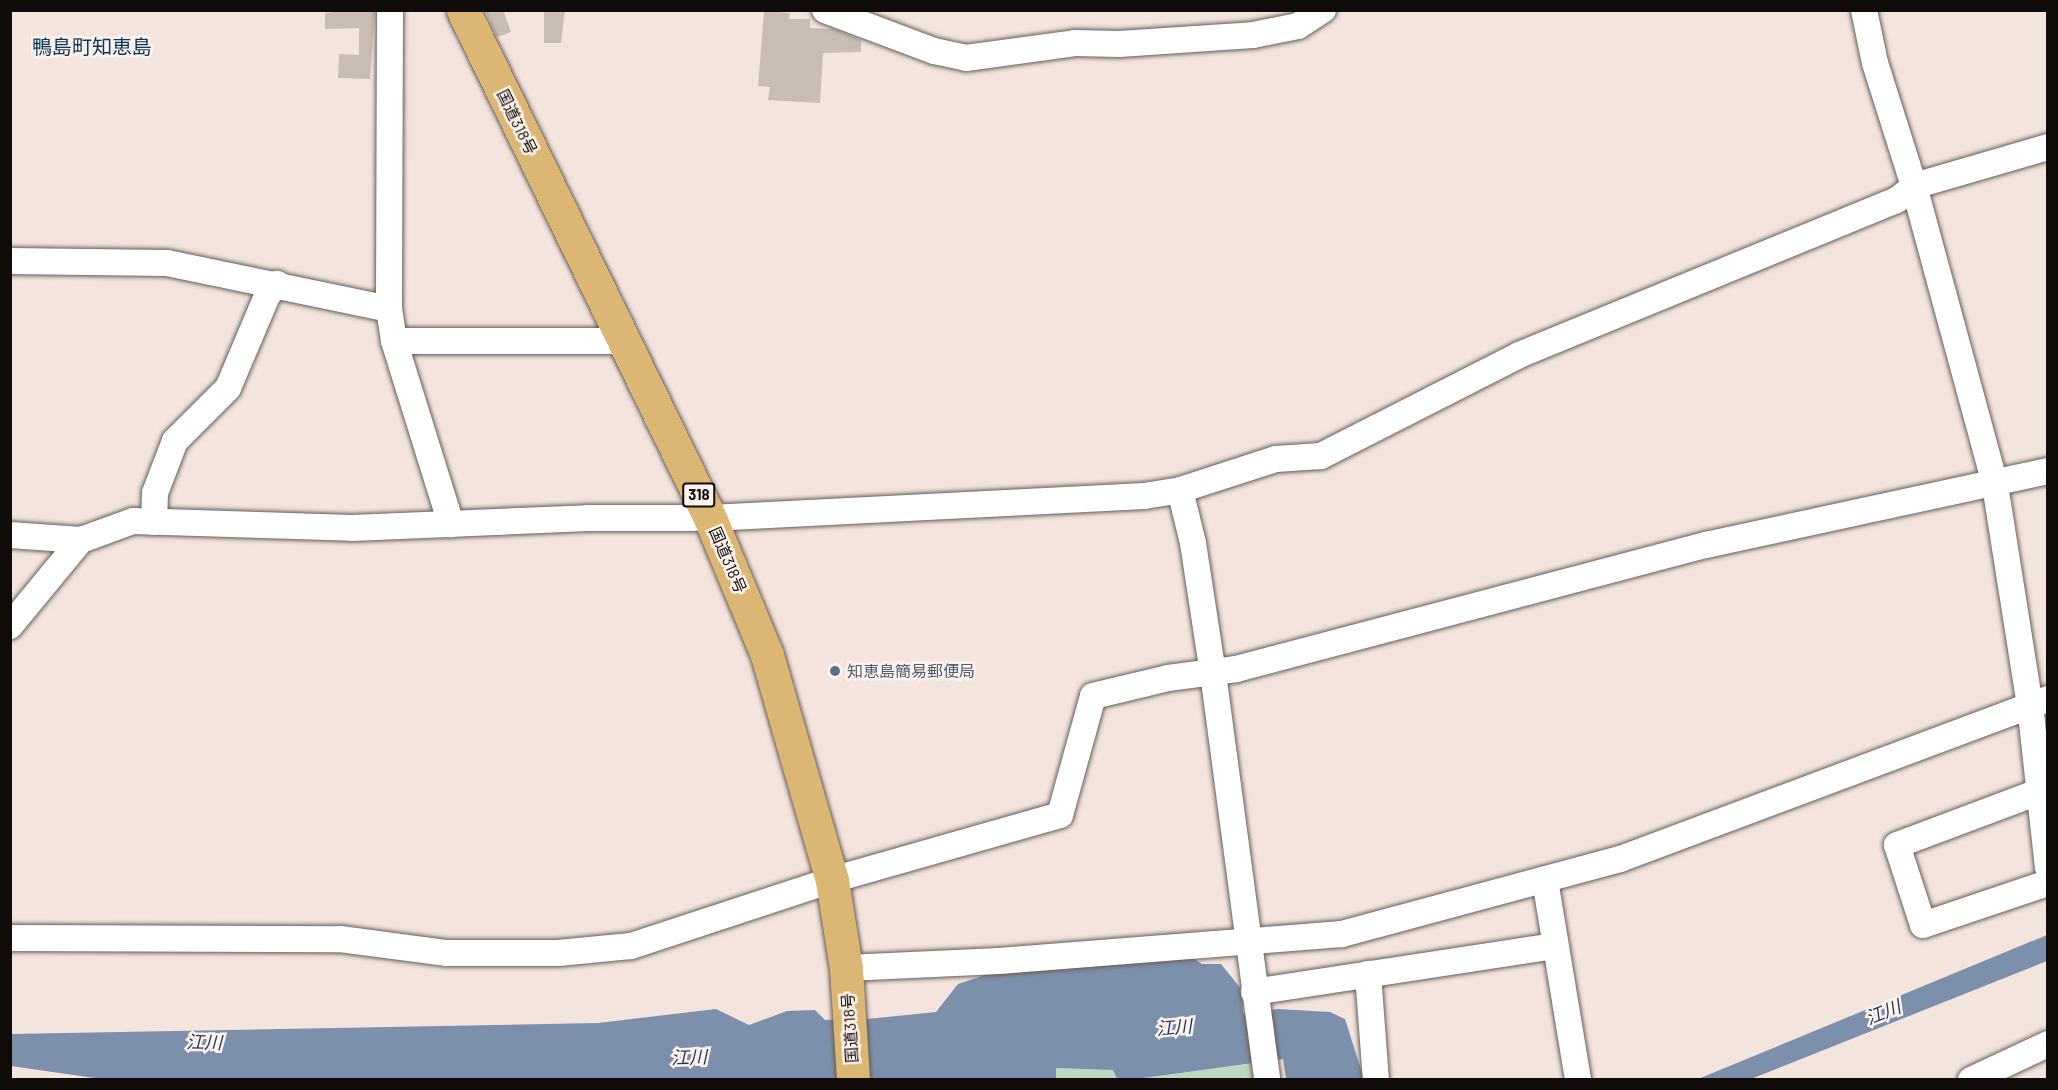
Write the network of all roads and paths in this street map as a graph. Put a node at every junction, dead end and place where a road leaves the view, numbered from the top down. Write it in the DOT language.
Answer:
graph roads {
  1 [pos="390,10"];
  2 [pos="463,10"];
  3 [pos="825,10"];
  4 [pos="1323,10"];
  5 [pos="1864,10"];
  6 [pos="2048,147"];
  7 [pos="1914,186"];
  8 [pos="10,261"];
  9 [pos="277,284"];
  10 [pos="389,309"];
  11 [pos="394,341"];
  12 [pos="623,341"];
  13 [pos="2048,471"];
  14 [pos="1995,484"];
  15 [pos="1180,490"];
  16 [pos="710,518"];
  17 [pos="154,522"];
  18 [pos="451,524"];
  19 [pos="10,535"];
  20 [pos="81,540"];
  21 [pos="10,626"];
  22 [pos="1213,673"];
  23 [pos="2039,702"];
  24 [pos="2041,743"];
  25 [pos="2041,791"];
  26 [pos="2048,867"];
  27 [pos="832,880"];
  28 [pos="1545,880"];
  29 [pos="2048,883"];
  30 [pos="10,938"];
  31 [pos="1248,944"];
  32 [pos="1556,946"];
  33 [pos="846,968"];
  34 [pos="1368,975"];
  35 [pos="1255,998"];
  36 [pos="2048,1044"];
  37 [pos="1266,1069"];
  38 [pos="853,1080"];
  39 [pos="1376,1080"];
  40 [pos="1578,1080"];
  41 [pos="1971,1080"];
  1 -- 10 [label="street"];
  2 -- 12 [label="highway, 国道318号 / 318"];
  3 -- 4 [label="street"];
  5 -- 7 [label="street"];
  6 -- 7 [label="street"];
  7 -- 14 [label="street"];
  7 -- 15 [label="street"];
  8 -- 9 [label="street"];
  9 -- 10 [label="street"];
  9 -- 17 [label="street"];
  10 -- 11 [label="street"];
  11 -- 12 [label="street"];
  11 -- 18 [label="street"];
  12 -- 16 [label="highway, 国道318号 / 318"];
  13 -- 14 [label="street"];
  14 -- 22 [label="street"];
  14 -- 23 [label="street"];
  15 -- 16 [label="street"];
  15 -- 22 [label="street"];
  16 -- 18 [label="street"];
  16 -- 27 [label="highway, 国道318号 / 318"];
  17 -- 18 [label="street"];
  17 -- 20 [label="street"];
  19 -- 20 [label="street"];
  20 -- 21 [label="street"];
  22 -- 27 [label="street"];
  22 -- 31 [label="street"];
  23 -- 24 [label="street"];
  23 -- 28 [label="street"];
  24 -- 25 [label="street"];
  25 -- 26 [label="street"];
  25 -- 29 [label="street"];
  27 -- 30 [label="street"];
  27 -- 33 [label="highway, 国道318号 / 318"];
  28 -- 31 [label="street"];
  28 -- 32 [label="street"];
  31 -- 33 [label="street"];
  31 -- 35 [label="street"];
  32 -- 34 [label="street"];
  32 -- 40 [label="street"];
  33 -- 38 [label="highway, 国道318号 / 318"];
  34 -- 35 [label="street"];
  34 -- 39 [label="street"];
  35 -- 37 [label="street"];
  36 -- 41 [label="street"];
}
